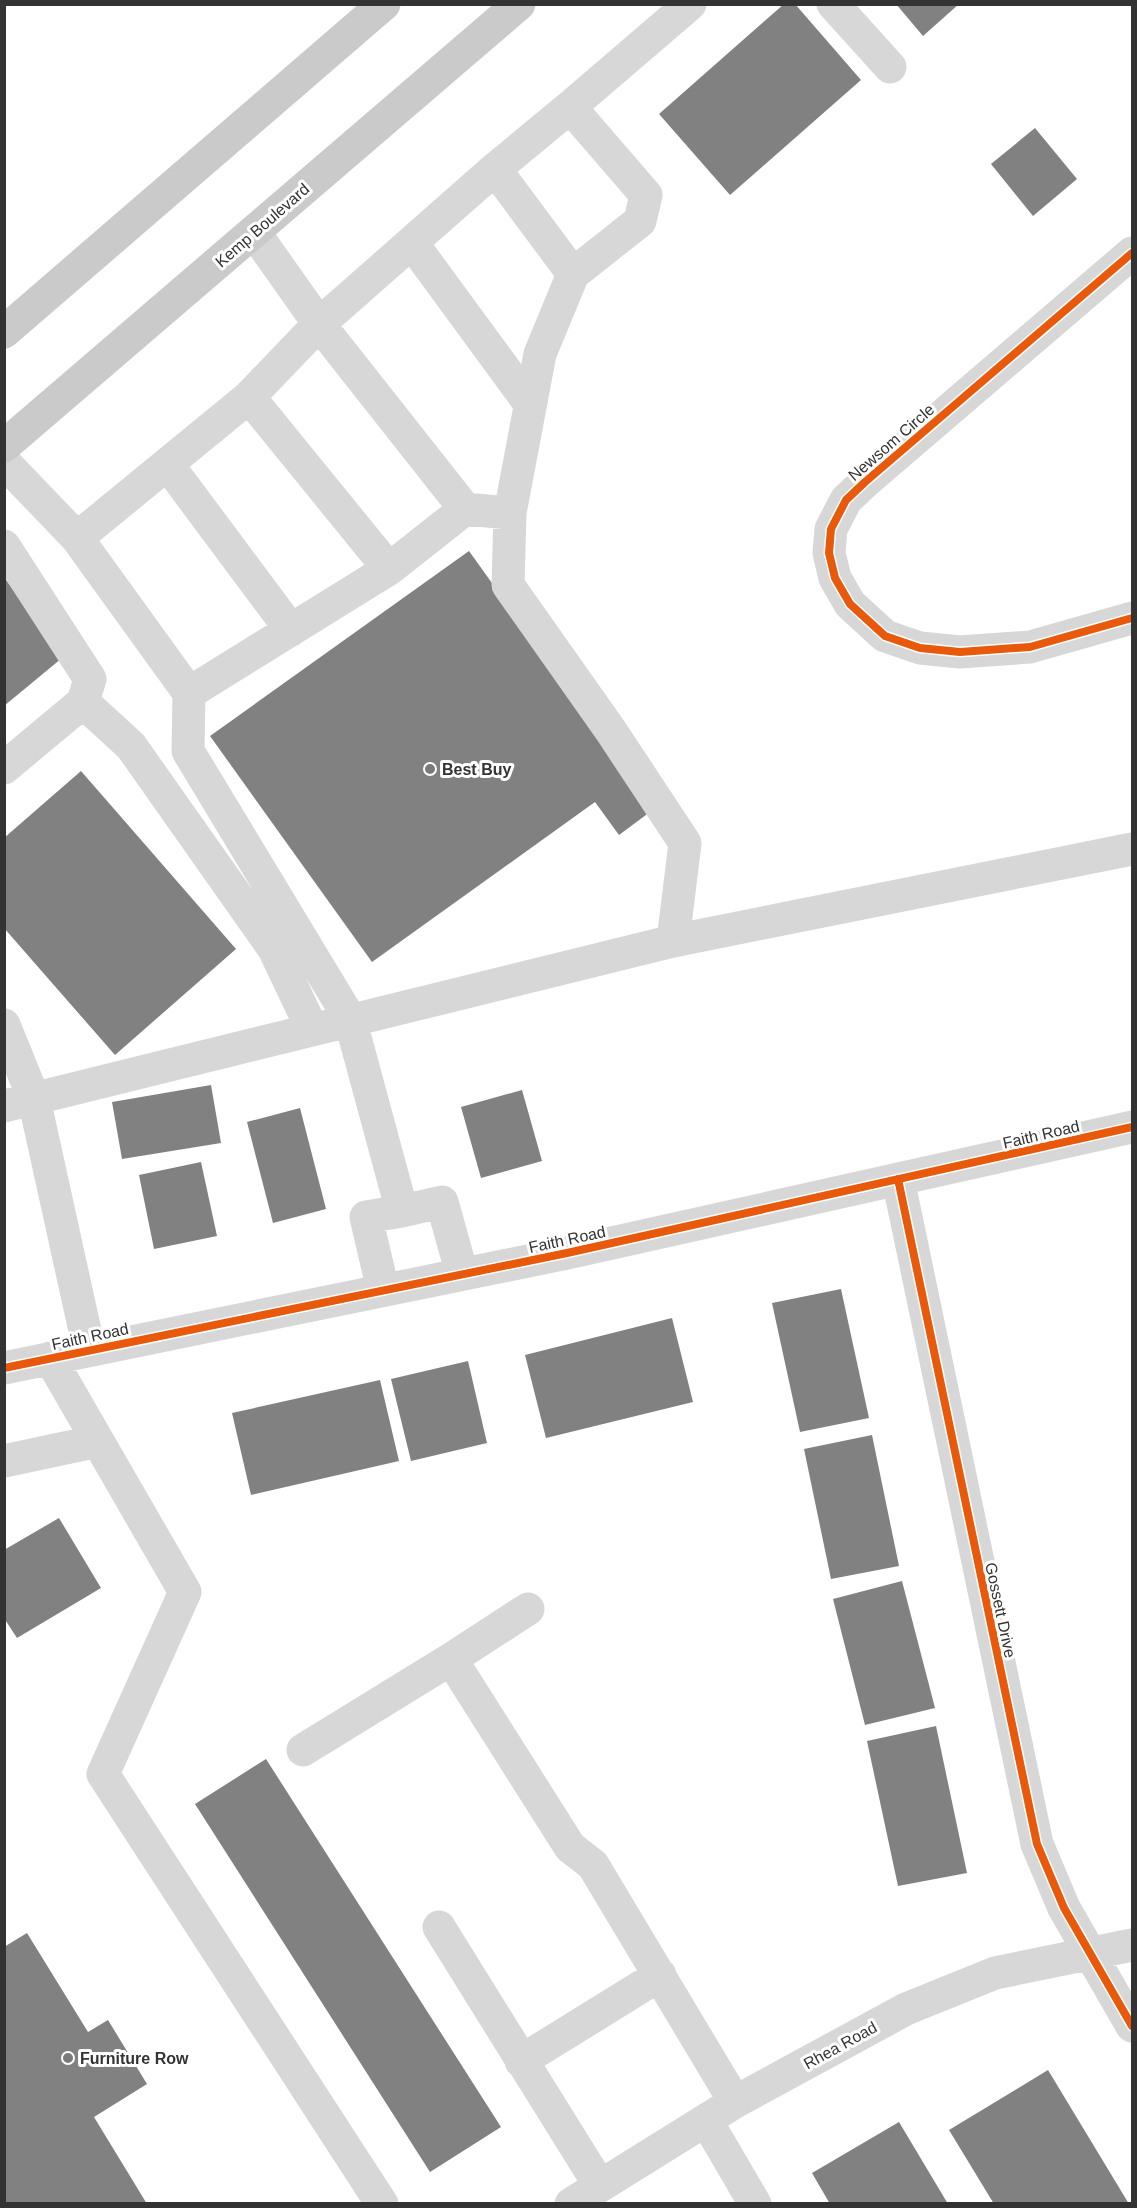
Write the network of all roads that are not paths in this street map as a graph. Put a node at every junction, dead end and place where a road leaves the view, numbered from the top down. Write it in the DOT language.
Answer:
graph roads {
  1 [pos="384,4"];
  2 [pos="519,4"];
  3 [pos="690,4"];
  4 [pos="833,4"];
  5 [pos="890,67"];
  6 [pos="570,107"];
  7 [pos="495,170"];
  8 [pos="254,232"];
  9 [pos="412,243"];
  10 [pos="1132,253"];
  11 [pos="573,274"];
  12 [pos="319,324"];
  13 [pos="4,332"];
  14 [pos="249,397"];
  15 [pos="530,404"];
  16 [pos="4,446"];
  17 [pos="4,462"];
  18 [pos="168,465"];
  19 [pos="465,509"];
  20 [pos="510,513"];
  21 [pos="77,538"];
  22 [pos="4,546"];
  23 [pos="388,568"];
  24 [pos="1132,618"];
  25 [pos="291,630"];
  26 [pos="189,693"];
  27 [pos="83,702"];
  28 [pos="4,768"];
  29 [pos="1132,849"];
  30 [pos="673,941"];
  31 [pos="351,1019"];
  32 [pos="4,1025"];
  33 [pos="312,1029"];
  34 [pos="19,1102"];
  35 [pos="1132,1127"];
  36 [pos="898,1179"];
  37 [pos="402,1211"];
  38 [pos="462,1274"];
  39 [pos="383,1290"];
  40 [pos="89,1349"];
  41 [pos="50,1358"];
  42 [pos="4,1368"];
  43 [pos="98,1441"];
  44 [pos="4,1461"];
  45 [pos="528,1609"];
  46 [pos="451,1659"];
  47 [pos="303,1750"];
  48 [pos="439,1927"];
  49 [pos="1132,1945"];
  50 [pos="1089,1954"];
  51 [pos="660,1975"];
  52 [pos="1132,2026"];
  53 [pos="521,2061"];
  54 [pos="735,2102"];
  55 [pos="706,2120"];
  56 [pos="600,2186"];
  57 [pos="382,2204"];
  58 [pos="571,2204"];
  59 [pos="755,2204"];
  1 -- 13 [label="main road"];
  2 -- 8 [label="main road, Kemp Boulevard"];
  3 -- 6 [label="street"];
  4 -- 5 [label="street"];
  6 -- 7 [label="street"];
  6 -- 11 [label="street"];
  7 -- 9 [label="street"];
  7 -- 11 [label="street"];
  8 -- 12 [label="street"];
  8 -- 16 [label="main road, Kemp Boulevard"];
  9 -- 12 [label="street"];
  9 -- 15 [label="street"];
  10 -- 24 [label="street, Newsom Circle"];
  11 -- 15 [label="street"];
  12 -- 14 [label="street"];
  12 -- 19 [label="street"];
  14 -- 18 [label="street"];
  14 -- 23 [label="street"];
  15 -- 20 [label="street"];
  17 -- 21 [label="street"];
  18 -- 21 [label="street"];
  18 -- 25 [label="street"];
  19 -- 20 [label="street"];
  19 -- 23 [label="street"];
  20 -- 30 [label="street"];
  21 -- 26 [label="street"];
  22 -- 27 [label="street"];
  23 -- 25 [label="street"];
  25 -- 26 [label="street"];
  26 -- 31 [label="street"];
  27 -- 28 [label="street"];
  27 -- 33 [label="street"];
  29 -- 30 [label="street"];
  30 -- 31 [label="street"];
  31 -- 33 [label="street"];
  31 -- 37 [label="street"];
  32 -- 34 [label="street"];
  33 -- 34 [label="street"];
  34 -- 40 [label="street"];
  35 -- 36 [label="street, Faith Road"];
  36 -- 38 [label="street, Faith Road"];
  36 -- 50 [label="street, Gossett Drive"];
  37 -- 38 [label="street"];
  37 -- 39 [label="street"];
  38 -- 39 [label="street, Faith Road"];
  39 -- 40 [label="street, Faith Road"];
  40 -- 41 [label="street, Faith Road"];
  41 -- 42 [label="street, Faith Road"];
  41 -- 43 [label="street"];
  43 -- 44 [label="street"];
  43 -- 57 [label="street"];
  45 -- 46 [label="street"];
  46 -- 47 [label="street"];
  46 -- 51 [label="street"];
  48 -- 53 [label="street"];
  49 -- 50 [label="street, Rhea Road"];
  50 -- 52 [label="street, Gossett Drive"];
  50 -- 54 [label="street, Rhea Road"];
  51 -- 53 [label="street"];
  51 -- 54 [label="street"];
  53 -- 56 [label="street"];
  54 -- 55 [label="street, Rhea Road"];
  55 -- 56 [label="street, Rhea Road"];
  55 -- 59 [label="street"];
  56 -- 58 [label="street, Rhea Road"];
}
